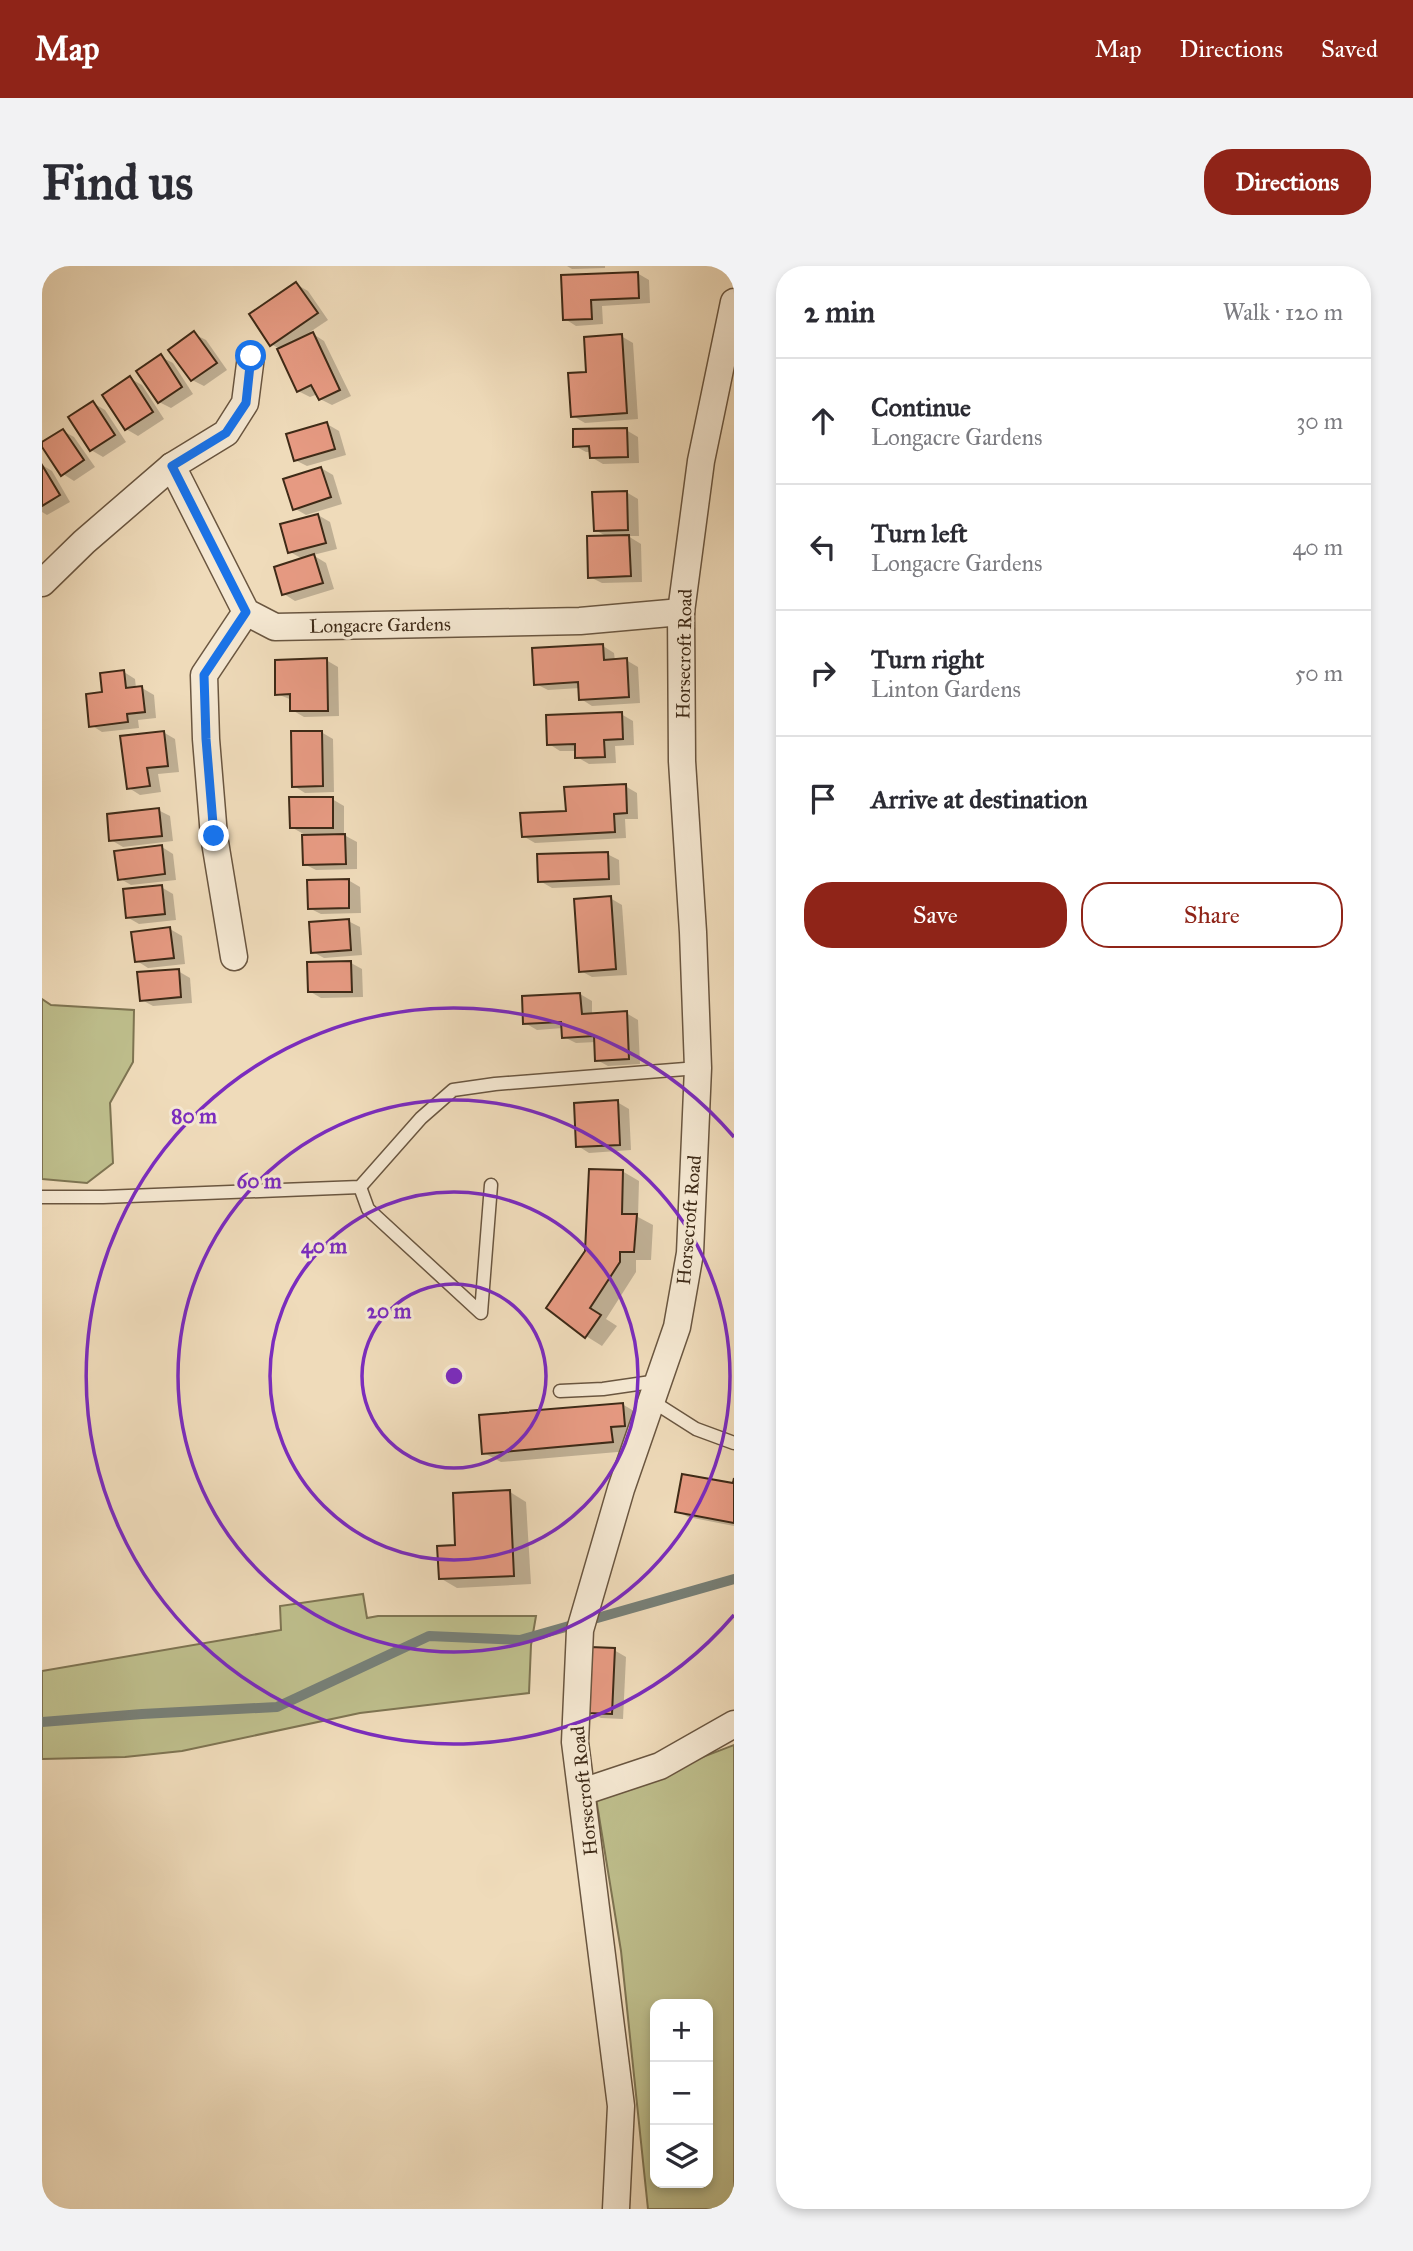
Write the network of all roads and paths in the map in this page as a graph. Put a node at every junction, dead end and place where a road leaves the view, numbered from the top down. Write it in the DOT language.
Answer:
graph roads {
  1 [pos="734,302"];
  2 [pos="251,356"];
  3 [pos="172,466"];
  4 [pos="42,583"];
  5 [pos="246,612"];
  6 [pos="681,612"];
  7 [pos="234,957"];
  8 [pos="698,1068"];
  9 [pos="491,1185"];
  10 [pos="359,1187"];
  11 [pos="42,1197"];
  12 [pos="560,1391"];
  13 [pos="655,1391"];
  14 [pos="734,1443"];
  15 [pos="734,1724"];
  16 [pos="582,1792"];
  17 [pos="617,2209"];
  1 -- 6 [label="street, Horsecroft Road"];
  2 -- 3 [label="street"];
  3 -- 4 [label="street"];
  3 -- 5 [label="street"];
  5 -- 6 [label="street, Longacre Gardens"];
  5 -- 7 [label="street"];
  6 -- 8 [label="street, Horsecroft Road"];
  8 -- 10 [label="lane"];
  8 -- 13 [label="street, Horsecroft Road"];
  9 -- 10 [label="lane"];
  10 -- 11 [label="lane"];
  12 -- 13 [label="lane"];
  13 -- 14 [label="lane"];
  13 -- 16 [label="street, Horsecroft Road"];
  15 -- 16 [label="street"];
  16 -- 17 [label="street, Horsecroft Road"];
}
